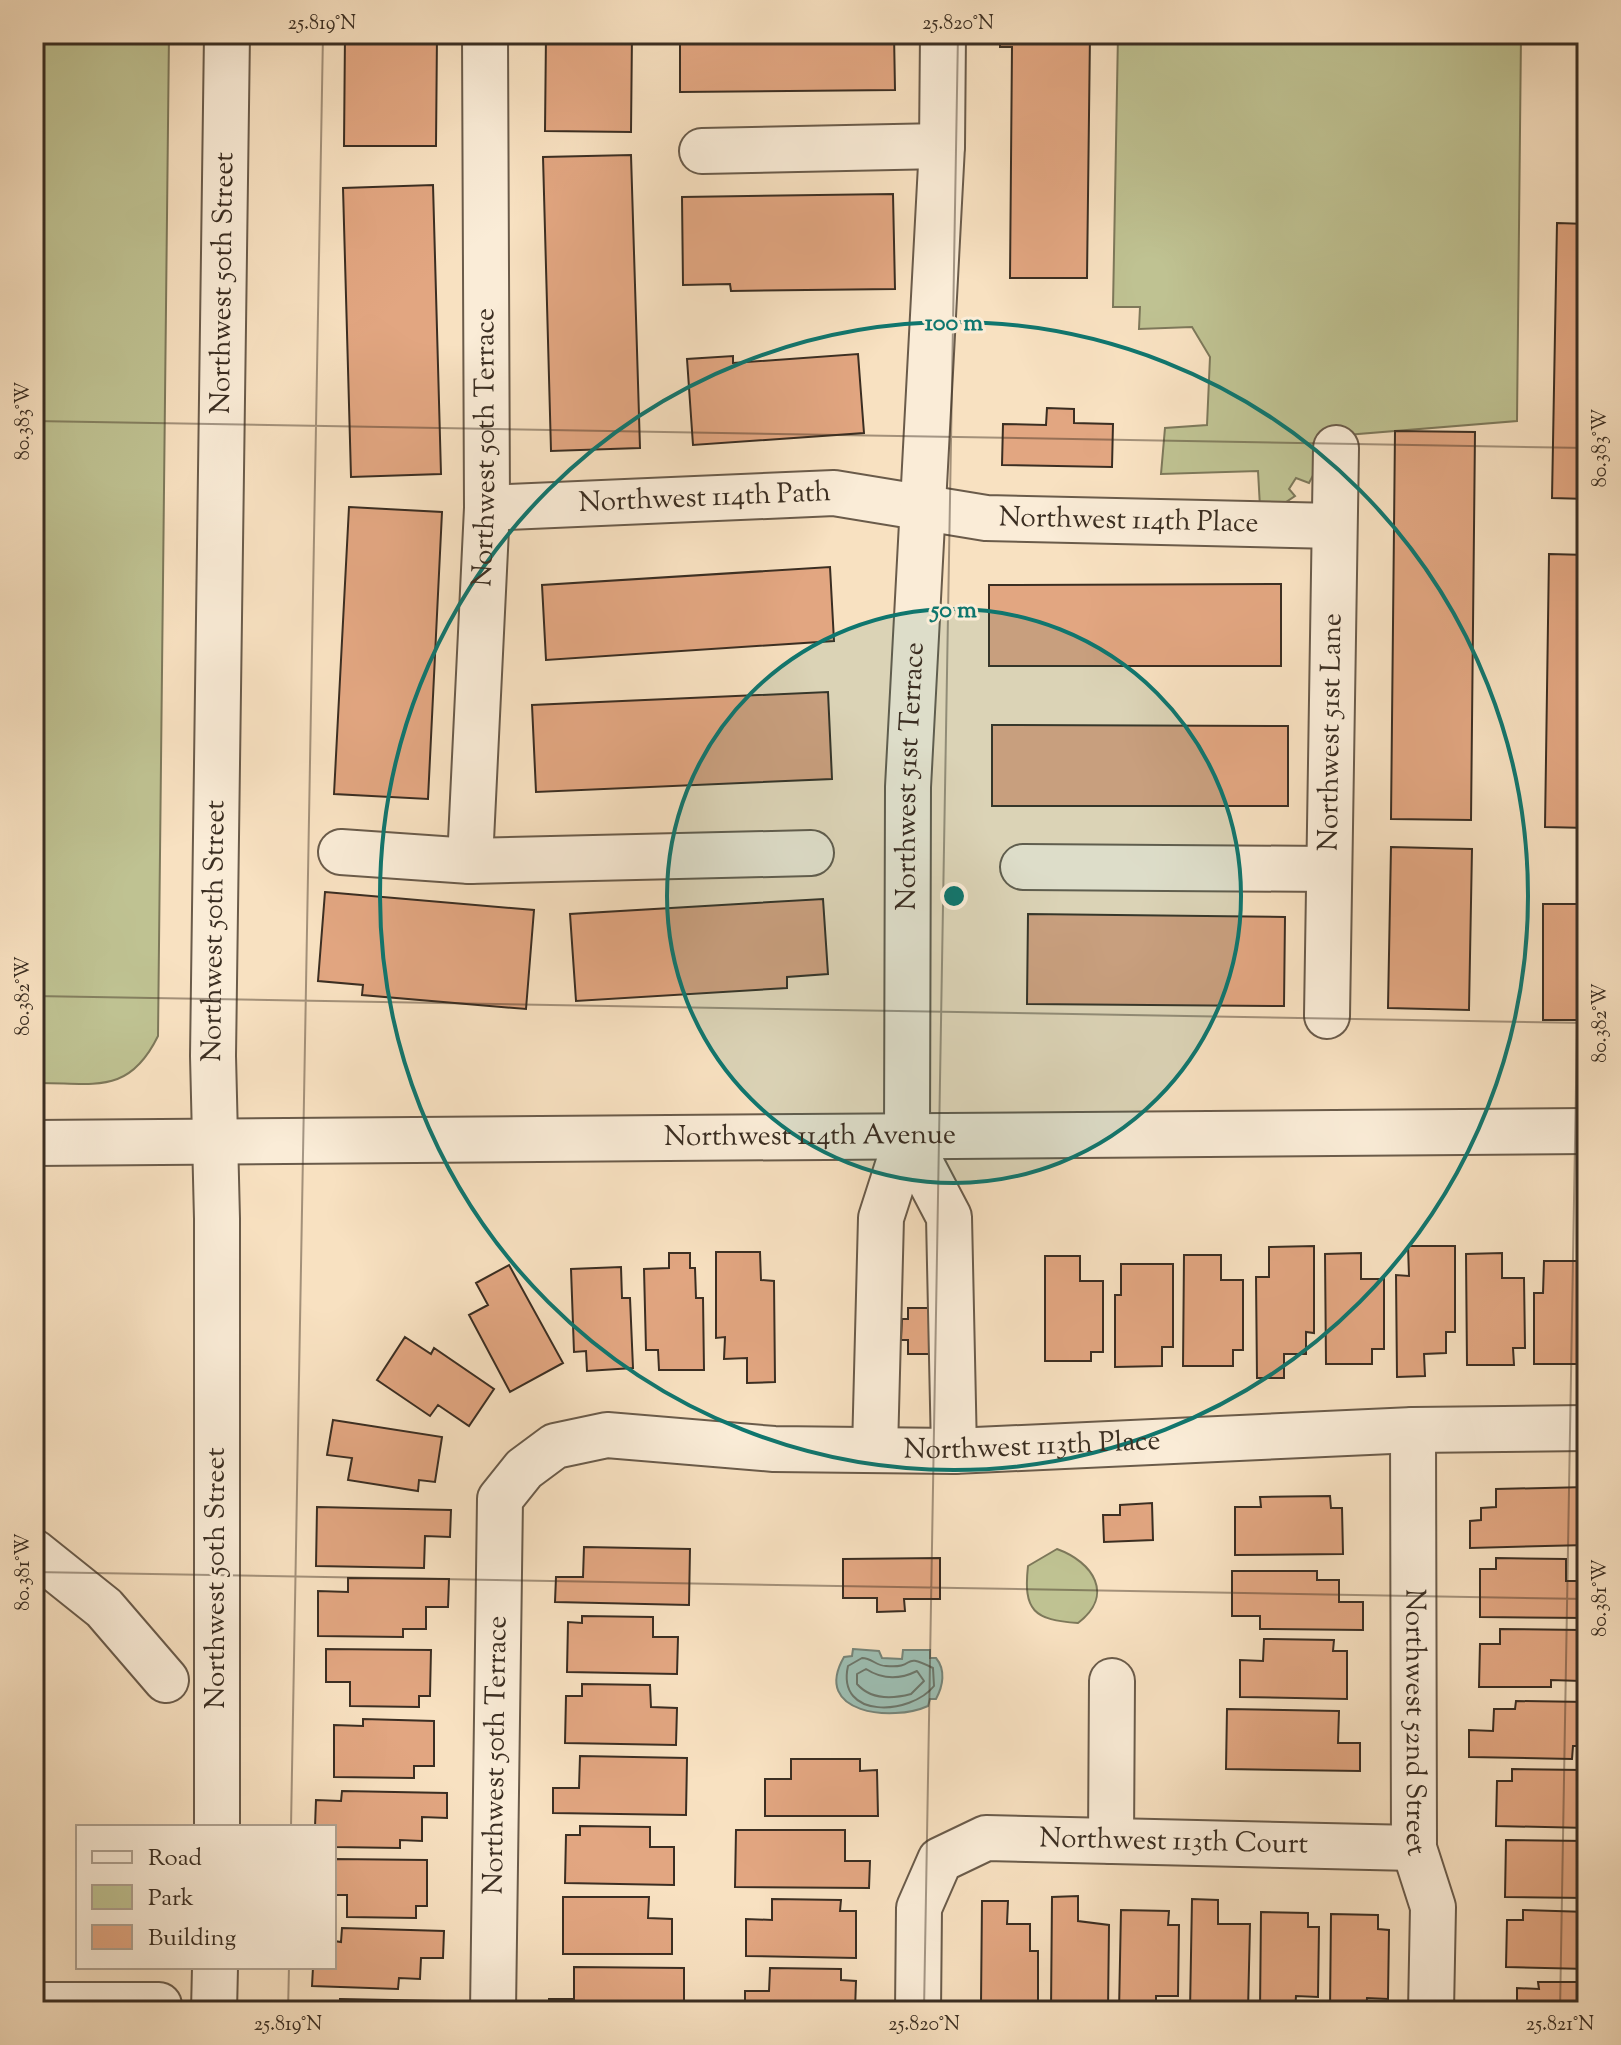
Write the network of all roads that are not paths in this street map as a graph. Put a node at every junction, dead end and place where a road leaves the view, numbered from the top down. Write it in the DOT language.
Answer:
graph roads {
  1 [pos="227,34"];
  2 [pos="485,34"];
  3 [pos="943,34"];
  4 [pos="942,146"];
  5 [pos="702,151"];
  6 [pos="1336,448"];
  7 [pos="487,508"];
  8 [pos="923,510"];
  9 [pos="1334,526"];
  10 [pos="341,852"];
  11 [pos="811,853"];
  12 [pos="470,861"];
  13 [pos="1023,867"];
  14 [pos="1329,869"];
  15 [pos="1327,1016"];
  16 [pos="1587,1131"];
  17 [pos="907,1137"];
  18 [pos="216,1141"];
  19 [pos="34,1143"];
  20 [pos="1587,1428"];
  21 [pos="1413,1430"];
  22 [pos="875,1450"];
  23 [pos="954,1451"];
  24 [pos="500,1499"];
  25 [pos="34,1552"];
  26 [pos="166,1680"];
  27 [pos="1112,1681"];
  28 [pos="217,1825"];
  29 [pos="1111,1841"];
  30 [pos="1414,1848"];
  31 [pos="215,1969"];
  32 [pos="34,2005"];
  33 [pos="159,2005"];
  34 [pos="214,2011"];
  35 [pos="493,2011"];
  36 [pos="918,2011"];
  37 [pos="1431,2011"];
  1 -- 18 [label="street, Northwest 50th Street"];
  2 -- 7 [label="street, Northwest 50th Terrace"];
  3 -- 4 [label="street, Northwest 51st Terrace"];
  4 -- 5 [label="street"];
  4 -- 8 [label="street, Northwest 51st Terrace"];
  6 -- 9 [label="street, Northwest 51st Lane"];
  7 -- 8 [label="street, Northwest 114th Path"];
  7 -- 12 [label="street, Northwest 50th Terrace"];
  8 -- 9 [label="street, Northwest 114th Place"];
  8 -- 17 [label="street, Northwest 51st Terrace"];
  9 -- 14 [label="street, Northwest 51st Lane"];
  10 -- 12 [label="street"];
  11 -- 12 [label="street"];
  13 -- 14 [label="street"];
  14 -- 15 [label="street, Northwest 51st Lane"];
  16 -- 17 [label="street, Northwest 114th Avenue"];
  17 -- 18 [label="street, Northwest 114th Avenue"];
  17 -- 22 [label="street, Northwest 51st Terrace"];
  17 -- 23 [label="street, Northwest 51st Terrace"];
  18 -- 19 [label="street, Northwest 114th Avenue"];
  18 -- 28 [label="street, Northwest 50th Street"];
  20 -- 21 [label="street, Northwest 113th Place"];
  21 -- 23 [label="street, Northwest 113th Place"];
  21 -- 30 [label="street, Northwest 52nd Street"];
  22 -- 23 [label="street, Northwest 113th Place"];
  22 -- 24 [label="street, Northwest 113th Place"];
  24 -- 35 [label="street, Northwest 50th Terrace"];
  25 -- 26 [label="street"];
  27 -- 29 [label="street"];
  29 -- 30 [label="street, Northwest 113th Court"];
  29 -- 36 [label="street, Northwest 113th Court"];
  30 -- 37 [label="street, Northwest 52nd Street"];
  31 -- 34 [label="street"];
  32 -- 33 [label="street"];
}
